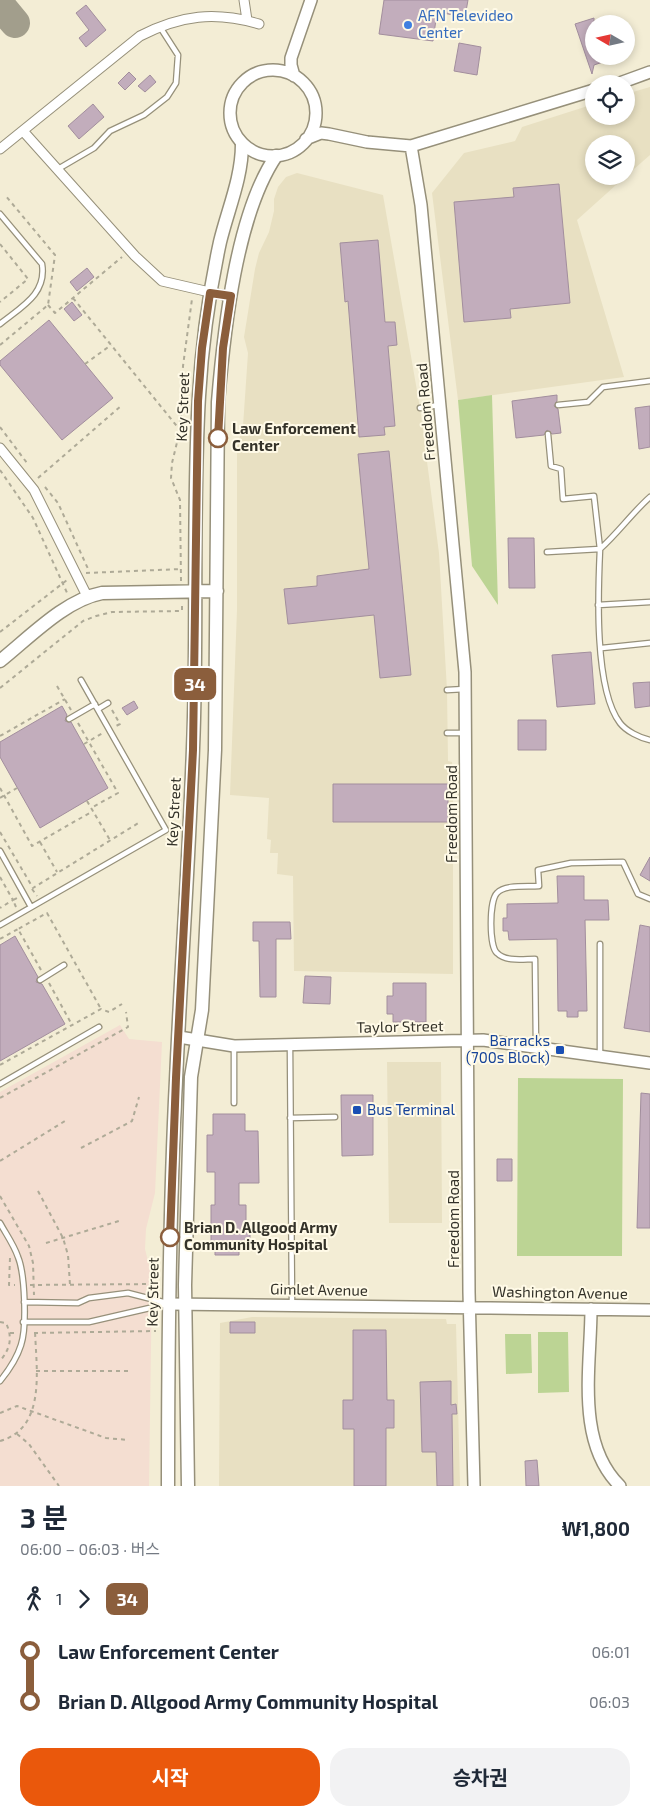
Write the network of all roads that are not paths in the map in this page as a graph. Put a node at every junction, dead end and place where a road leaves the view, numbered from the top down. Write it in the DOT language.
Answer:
graph roads {
  1 [pos="244,0"];
  2 [pos="311,0"];
  3 [pos="246,20"];
  4 [pos="259,24"];
  5 [pos="160,26"];
  6 [pos="291,58"];
  7 [pos="277,70"];
  8 [pos="650,72"];
  9 [pos="294,76"];
  10 [pos="635,77"];
  11 [pos="585,93"];
  12 [pos="315,116"];
  13 [pos="23,131"];
  14 [pos="329,134"];
  15 [pos="306,139"];
  16 [pos="242,144"];
  17 [pos="411,146"];
  18 [pos="0,149"];
  19 [pos="276,156"];
  20 [pos="58,169"];
  21 [pos="0,214"];
  22 [pos="210,293"];
  23 [pos="231,296"];
  24 [pos="0,324"];
  25 [pos="650,381"];
  26 [pos="440,405"];
  27 [pos="558,405"];
  28 [pos="420,408"];
  29 [pos="548,434"];
  30 [pos="0,448"];
  31 [pos="650,497"];
  32 [pos="600,549"];
  33 [pos="547,552"];
  34 [pos="217,591"];
  35 [pos="196,592"];
  36 [pos="86,596"];
  37 [pos="650,602"];
  38 [pos="598,605"];
  39 [pos="650,643"];
  40 [pos="602,648"];
  41 [pos="0,661"];
  42 [pos="81,680"];
  43 [pos="466,689"];
  44 [pos="447,690"];
  45 [pos="108,703"];
  46 [pos="95,704"];
  47 [pos="98,709"];
  48 [pos="69,718"];
  49 [pos="448,733"];
  50 [pos="466,733"];
  51 [pos="650,740"];
  52 [pos="0,851"];
  53 [pos="650,900"];
  54 [pos="31,907"];
  55 [pos="0,925"];
  56 [pos="600,944"];
  57 [pos="64,965"];
  58 [pos="40,980"];
  59 [pos="99,1027"];
  60 [pos="179,1037"];
  61 [pos="197,1040"];
  62 [pos="468,1040"];
  63 [pos="290,1044"];
  64 [pos="234,1046"];
  65 [pos="536,1047"];
  66 [pos="600,1056"];
  67 [pos="650,1062"];
  68 [pos="0,1084"];
  69 [pos="234,1104"];
  70 [pos="335,1117"];
  71 [pos="290,1118"];
  72 [pos="0,1223"];
  73 [pos="24,1302"];
  74 [pos="168,1304"];
  75 [pos="186,1304"];
  76 [pos="292,1305"];
  77 [pos="469,1306"];
  78 [pos="590,1309"];
  79 [pos="650,1310"];
  80 [pos="23,1322"];
  81 [pos="0,1381"];
  82 [pos="168,1486"];
  83 [pos="188,1486"];
  84 [pos="474,1486"];
  85 [pos="620,1486"];
  1 -- 3 [label="street"];
  2 -- 6 [label="street"];
  3 -- 4 [label="street"];
  3 -- 5 [label="street"];
  5 -- 13 [label="street"];
  5 -- 20 [label="lane"];
  6 -- 7 [label="street"];
  6 -- 9 [label="street"];
  7 -- 9 [label="street"];
  7 -- 16 [label="street"];
  8 -- 10 [label="street"];
  9 -- 12 [label="street"];
  11 -- 17 [label="street"];
  12 -- 14 [label="street"];
  12 -- 15 [label="street"];
  13 -- 18 [label="street"];
  13 -- 20 [label="street"];
  14 -- 15 [label="street"];
  14 -- 17 [label="street"];
  15 -- 19 [label="street"];
  16 -- 19 [label="street"];
  16 -- 22 [label="main road, Key Street"];
  17 -- 26 [label="street, Freedom Road"];
  19 -- 23 [label="main road"];
  20 -- 22 [label="street"];
  21 -- 24 [label="lane"];
  22 -- 23 [label="street"];
  22 -- 35 [label="main road, Key Street"];
  23 -- 34 [label="main road"];
  25 -- 27 [label="lane"];
  26 -- 28 [label="lane"];
  26 -- 43 [label="street, Freedom Road"];
  29 -- 32 [label="lane"];
  30 -- 36 [label="street"];
  31 -- 32 [label="lane"];
  32 -- 33 [label="lane"];
  32 -- 38 [label="lane"];
  34 -- 35 [label="main road"];
  34 -- 61 [label="main road"];
  35 -- 36 [label="main road"];
  35 -- 60 [label="main road, Key Street"];
  36 -- 41 [label="main road"];
  37 -- 38 [label="lane"];
  38 -- 40 [label="lane"];
  39 -- 40 [label="lane"];
  40 -- 51 [label="lane"];
  42 -- 46 [label="lane"];
  43 -- 44 [label="lane"];
  43 -- 50 [label="street, Freedom Road"];
  45 -- 47 [label="lane"];
  46 -- 47 [label="lane"];
  46 -- 48 [label="lane"];
  47 -- 54 [label="lane"];
  49 -- 50 [label="lane"];
  50 -- 62 [label="street, Freedom Road"];
  52 -- 54 [label="lane"];
  53 -- 65 [label="lane"];
  54 -- 55 [label="lane"];
  56 -- 66 [label="lane"];
  57 -- 58 [label="lane"];
  59 -- 68 [label="lane"];
  60 -- 61 [label="street, Taylor Street"];
  60 -- 74 [label="main road, Key Street"];
  61 -- 64 [label="street, Taylor Street"];
  61 -- 75 [label="main road"];
  62 -- 63 [label="street, Taylor Street"];
  62 -- 65 [label="street, Taylor Street"];
  62 -- 77 [label="street, Freedom Road"];
  63 -- 64 [label="street, Taylor Street"];
  63 -- 71 [label="lane"];
  64 -- 69 [label="lane"];
  65 -- 66 [label="street, Taylor Street"];
  66 -- 67 [label="street, Taylor Street"];
  70 -- 71 [label="lane"];
  71 -- 76 [label="lane"];
  72 -- 73 [label="lane"];
  73 -- 74 [label="lane"];
  73 -- 80 [label="lane"];
  74 -- 75 [label="street, Gimlet Avenue"];
  74 -- 80 [label="lane"];
  74 -- 82 [label="main road, Key Street"];
  75 -- 76 [label="street, Gimlet Avenue"];
  75 -- 83 [label="main road"];
  76 -- 77 [label="street, Gimlet Avenue"];
  77 -- 78 [label="street, Washington Avenue"];
  77 -- 84 [label="street, Freedom Road"];
  78 -- 79 [label="street, Washington Avenue"];
  78 -- 85 [label="street"];
  80 -- 81 [label="lane"];
}
